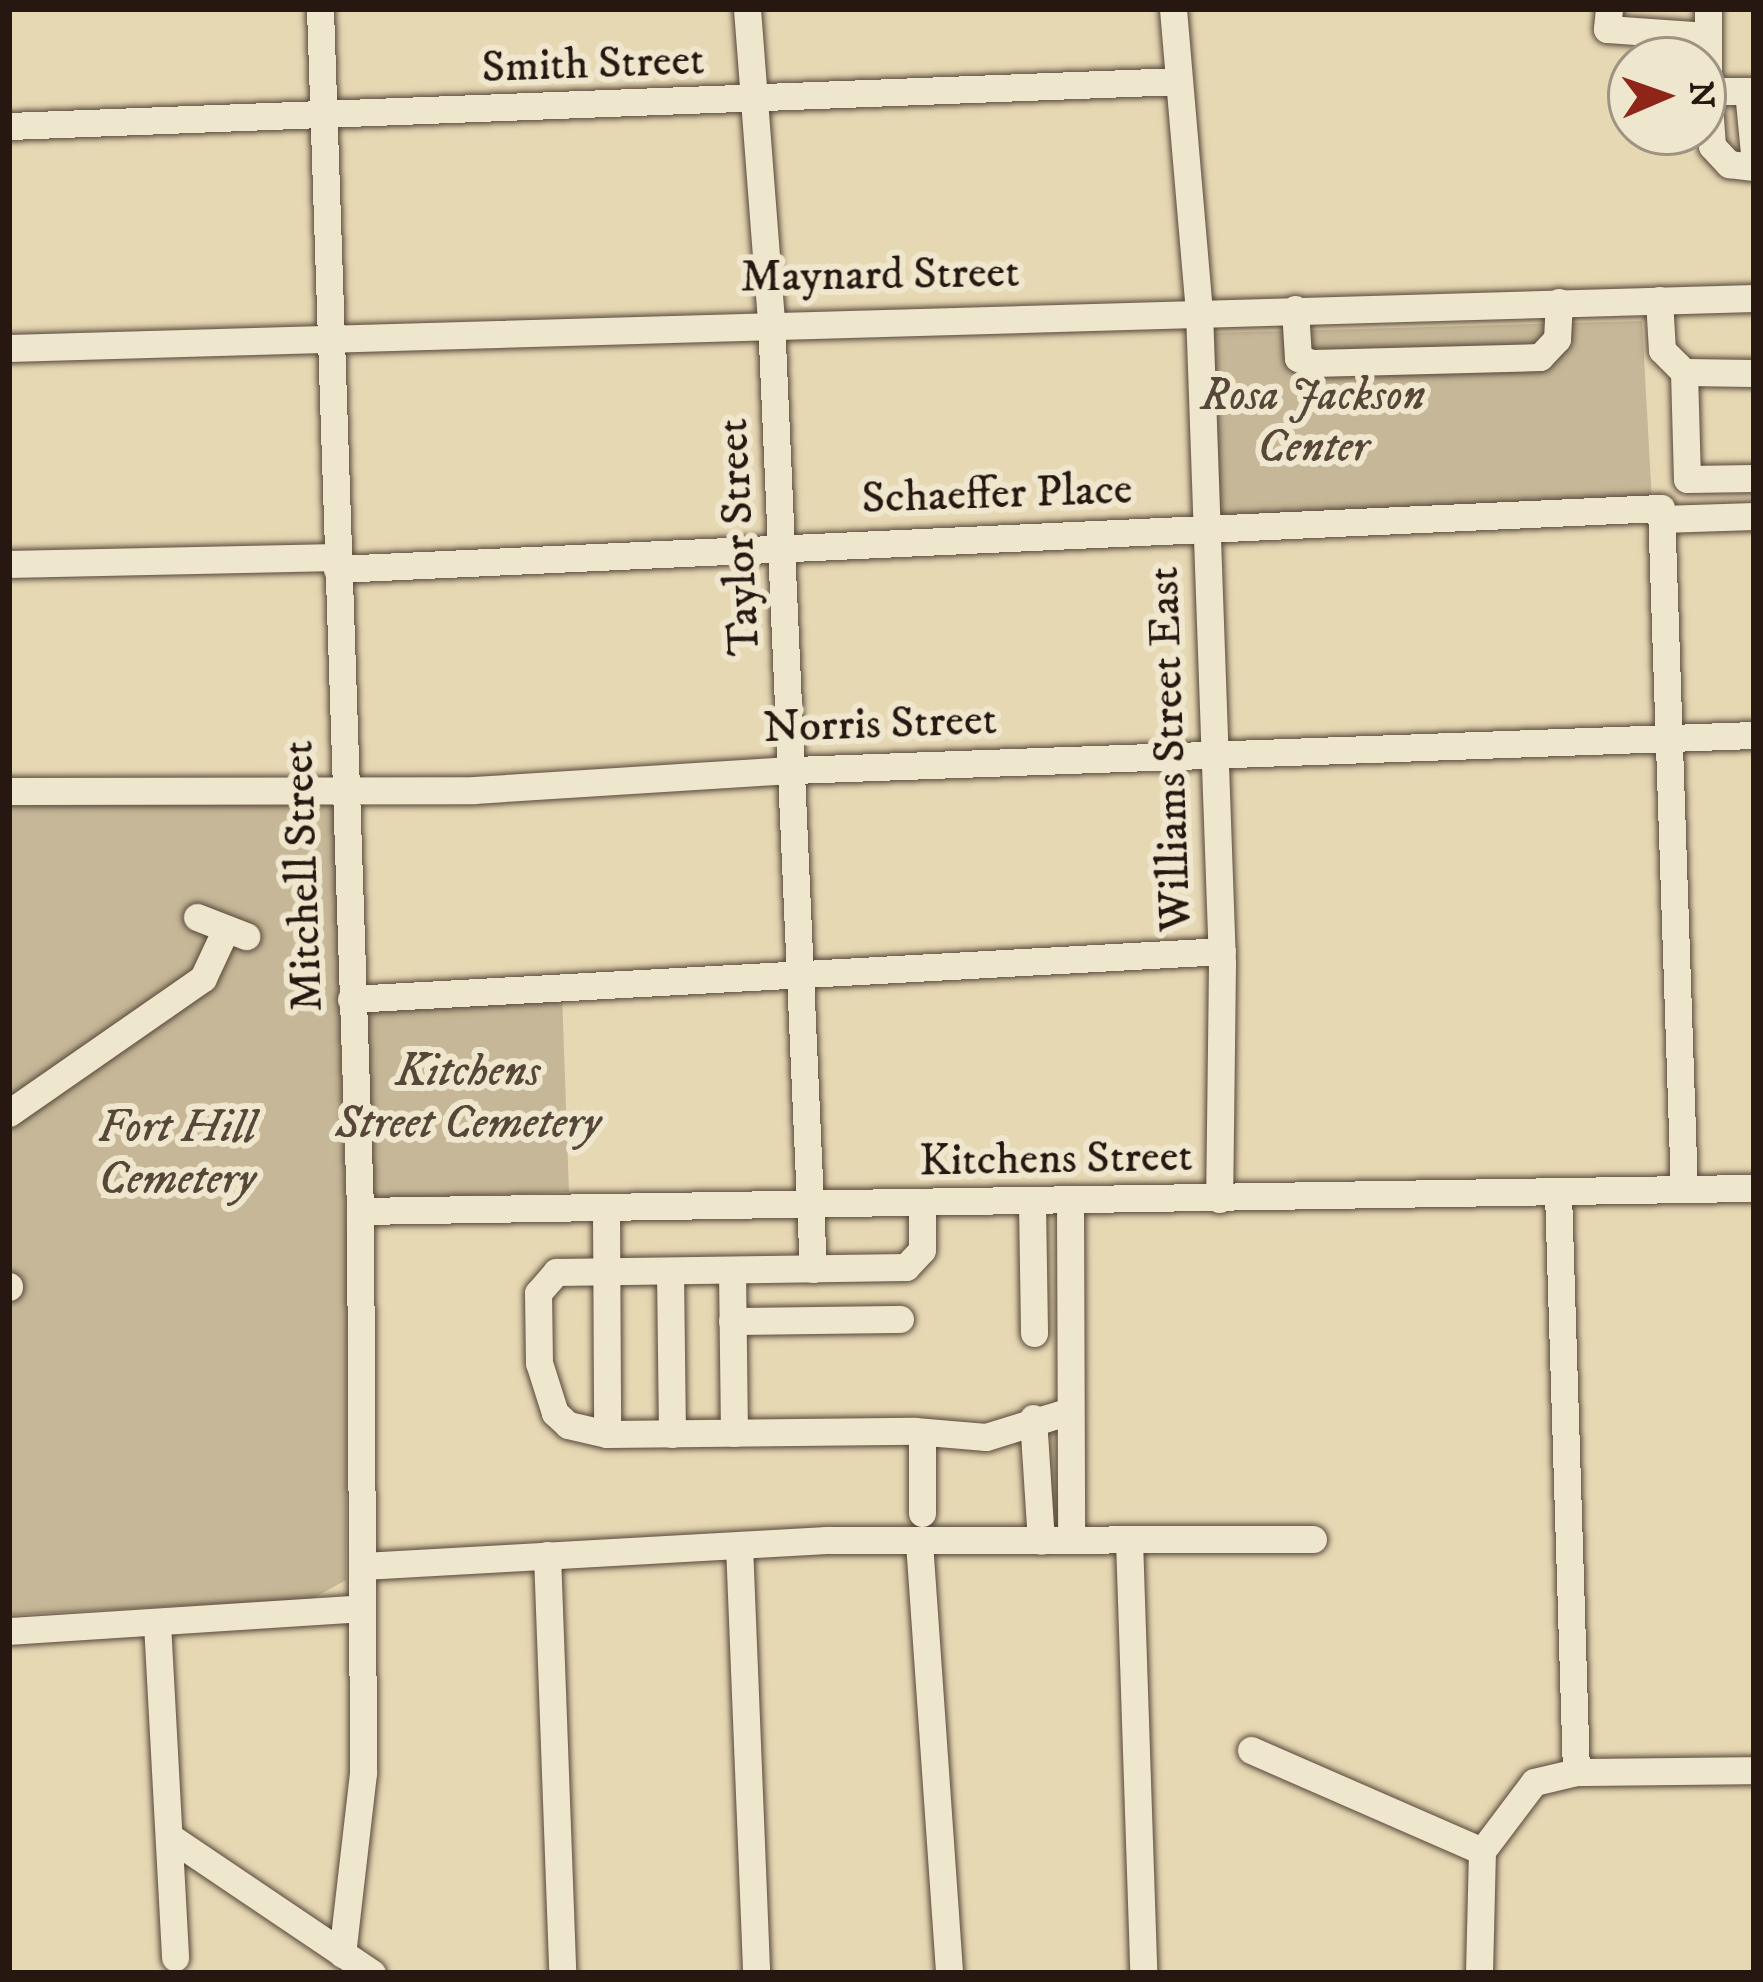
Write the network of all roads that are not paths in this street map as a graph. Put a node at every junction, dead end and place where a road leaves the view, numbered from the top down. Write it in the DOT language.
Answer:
graph roads {
  1 [pos="320,9"];
  2 [pos="747,9"];
  3 [pos="1173,9"];
  4 [pos="1609,9"];
  5 [pos="1708,23"];
  6 [pos="1179,81"];
  7 [pos="1751,91"];
  8 [pos="754,103"];
  9 [pos="323,117"];
  10 [pos="9,126"];
  11 [pos="1754,153"];
  12 [pos="1721,156"];
  13 [pos="1754,167"];
  14 [pos="1754,298"];
  15 [pos="1659,300"];
  16 [pos="1558,302"];
  17 [pos="1295,309"];
  18 [pos="1199,311"];
  19 [pos="771,320"];
  20 [pos="329,337"];
  21 [pos="9,348"];
  22 [pos="1684,373"];
  23 [pos="1754,373"];
  24 [pos="1754,478"];
  25 [pos="1661,513"];
  26 [pos="1754,516"];
  27 [pos="1204,530"];
  28 [pos="782,546"];
  29 [pos="337,563"];
  30 [pos="9,564"];
  31 [pos="1754,735"];
  32 [pos="1670,738"];
  33 [pos="1216,754"];
  34 [pos="794,770"];
  35 [pos="344,789"];
  36 [pos="9,790"];
  37 [pos="197,917"];
  38 [pos="1222,951"];
  39 [pos="804,979"];
  40 [pos="351,999"];
  41 [pos="9,1113"];
  42 [pos="1754,1188"];
  43 [pos="1684,1189"];
  44 [pos="1558,1193"];
  45 [pos="1219,1198"];
  46 [pos="1070,1202"];
  47 [pos="1032,1203"];
  48 [pos="922,1204"];
  49 [pos="813,1205"];
  50 [pos="606,1208"];
  51 [pos="360,1211"];
  52 [pos="813,1269"];
  53 [pos="732,1270"];
  54 [pos="607,1271"];
  55 [pos="670,1271"];
  56 [pos="900,1319"];
  57 [pos="733,1321"];
  58 [pos="1034,1334"];
  59 [pos="1070,1411"];
  60 [pos="1033,1418"];
  61 [pos="922,1432"];
  62 [pos="734,1433"];
  63 [pos="607,1434"];
  64 [pos="671,1434"];
  65 [pos="922,1513"];
  66 [pos="1313,1539"];
  67 [pos="1041,1540"];
  68 [pos="1071,1540"];
  69 [pos="1129,1540"];
  70 [pos="919,1542"];
  71 [pos="740,1545"];
  72 [pos="547,1555"];
  73 [pos="363,1565"];
  74 [pos="361,1608"];
  75 [pos="157,1623"];
  76 [pos="9,1631"];
  77 [pos="1251,1750"];
  78 [pos="1754,1771"];
  79 [pos="1576,1772"];
  80 [pos="172,1839"];
  81 [pos="1482,1851"];
  82 [pos="342,1954"];
  83 [pos="175,1958"];
  84 [pos="372,1973"];
  85 [pos="562,1973"];
  86 [pos="755,1973"];
  87 [pos="949,1973"];
  88 [pos="1142,1973"];
  89 [pos="1480,1973"];
  1 -- 9 [label="street, Mitchell Street"];
  2 -- 8 [label="street, Taylor Street"];
  3 -- 6 [label="street, Williams Street East"];
  4 -- 5 [label="street"];
  6 -- 8 [label="street, Smith Street"];
  6 -- 18 [label="street, Williams Street East"];
  7 -- 11 [label="street"];
  8 -- 9 [label="street, Smith Street"];
  8 -- 19 [label="street, Taylor Street"];
  9 -- 10 [label="street, Smith Street"];
  9 -- 20 [label="street, Mitchell Street"];
  12 -- 13 [label="street"];
  14 -- 15 [label="street, Maynard Street"];
  15 -- 16 [label="street, Maynard Street"];
  15 -- 22 [label="street"];
  16 -- 17 [label="street, Maynard Street"];
  16 -- 17 [label="street"];
  17 -- 18 [label="street, Maynard Street"];
  18 -- 19 [label="street, Maynard Street"];
  18 -- 27 [label="street, Williams Street East"];
  19 -- 20 [label="street, Maynard Street"];
  19 -- 28 [label="street, Taylor Street"];
  20 -- 21 [label="street, Maynard Street"];
  20 -- 29 [label="street, Mitchell Street"];
  22 -- 23 [label="street"];
  22 -- 24 [label="street"];
  25 -- 26 [label="street, Schaeffer Place"];
  25 -- 27 [label="street, Schaeffer Place"];
  25 -- 32 [label="street"];
  27 -- 28 [label="street, Schaeffer Place"];
  27 -- 33 [label="street, Williams Street East"];
  28 -- 29 [label="street, Schaeffer Place"];
  28 -- 34 [label="street, Taylor Street"];
  29 -- 30 [label="street, Schaeffer Place"];
  29 -- 35 [label="street, Mitchell Street"];
  31 -- 32 [label="street, Norris Street"];
  32 -- 33 [label="street, Norris Street"];
  32 -- 43 [label="street"];
  33 -- 34 [label="street, Norris Street"];
  33 -- 38 [label="street, Williams Street East"];
  34 -- 35 [label="street, Norris Street"];
  34 -- 39 [label="street, Taylor Street"];
  35 -- 36 [label="street, Norris Street"];
  35 -- 40 [label="street, Mitchell Street"];
  37 -- 41 [label="street"];
  38 -- 39 [label="street"];
  38 -- 45 [label="street, Williams Street East"];
  39 -- 40 [label="street"];
  39 -- 49 [label="street, Taylor Street"];
  40 -- 51 [label="street, Mitchell Street"];
  42 -- 43 [label="street, Kitchens Street"];
  43 -- 44 [label="street, Kitchens Street"];
  44 -- 45 [label="street, Kitchens Street"];
  44 -- 79 [label="street"];
  45 -- 46 [label="street, Kitchens Street"];
  46 -- 47 [label="street, Kitchens Street"];
  46 -- 59 [label="street"];
  47 -- 48 [label="street, Kitchens Street"];
  47 -- 58 [label="street"];
  48 -- 49 [label="street, Kitchens Street"];
  48 -- 52 [label="street"];
  49 -- 50 [label="street, Kitchens Street"];
  49 -- 52 [label="street, Taylor Street"];
  50 -- 51 [label="street, Kitchens Street"];
  50 -- 54 [label="street"];
  51 -- 73 [label="street, Mitchell Street"];
  52 -- 53 [label="street"];
  53 -- 55 [label="street"];
  53 -- 57 [label="street"];
  54 -- 55 [label="street"];
  54 -- 63 [label="street"];
  54 -- 63 [label="street"];
  55 -- 64 [label="street"];
  56 -- 57 [label="street"];
  57 -- 62 [label="street"];
  59 -- 60 [label="street"];
  59 -- 68 [label="street"];
  60 -- 61 [label="street"];
  60 -- 67 [label="street"];
  61 -- 62 [label="street"];
  61 -- 65 [label="street"];
  62 -- 64 [label="street"];
  63 -- 64 [label="street"];
  66 -- 69 [label="street"];
  67 -- 68 [label="street"];
  67 -- 70 [label="street"];
  68 -- 69 [label="street"];
  69 -- 88 [label="street"];
  70 -- 71 [label="street"];
  70 -- 87 [label="street"];
  71 -- 72 [label="street"];
  71 -- 86 [label="street"];
  72 -- 73 [label="street"];
  72 -- 85 [label="street"];
  73 -- 74 [label="street, Mitchell Street"];
  74 -- 75 [label="street"];
  74 -- 82 [label="street, Mitchell Street"];
  75 -- 76 [label="street"];
  75 -- 80 [label="street"];
  77 -- 81 [label="street"];
  78 -- 79 [label="street"];
  79 -- 81 [label="street"];
  80 -- 82 [label="street"];
  80 -- 83 [label="street"];
  81 -- 89 [label="street"];
  82 -- 84 [label="street"];
}
